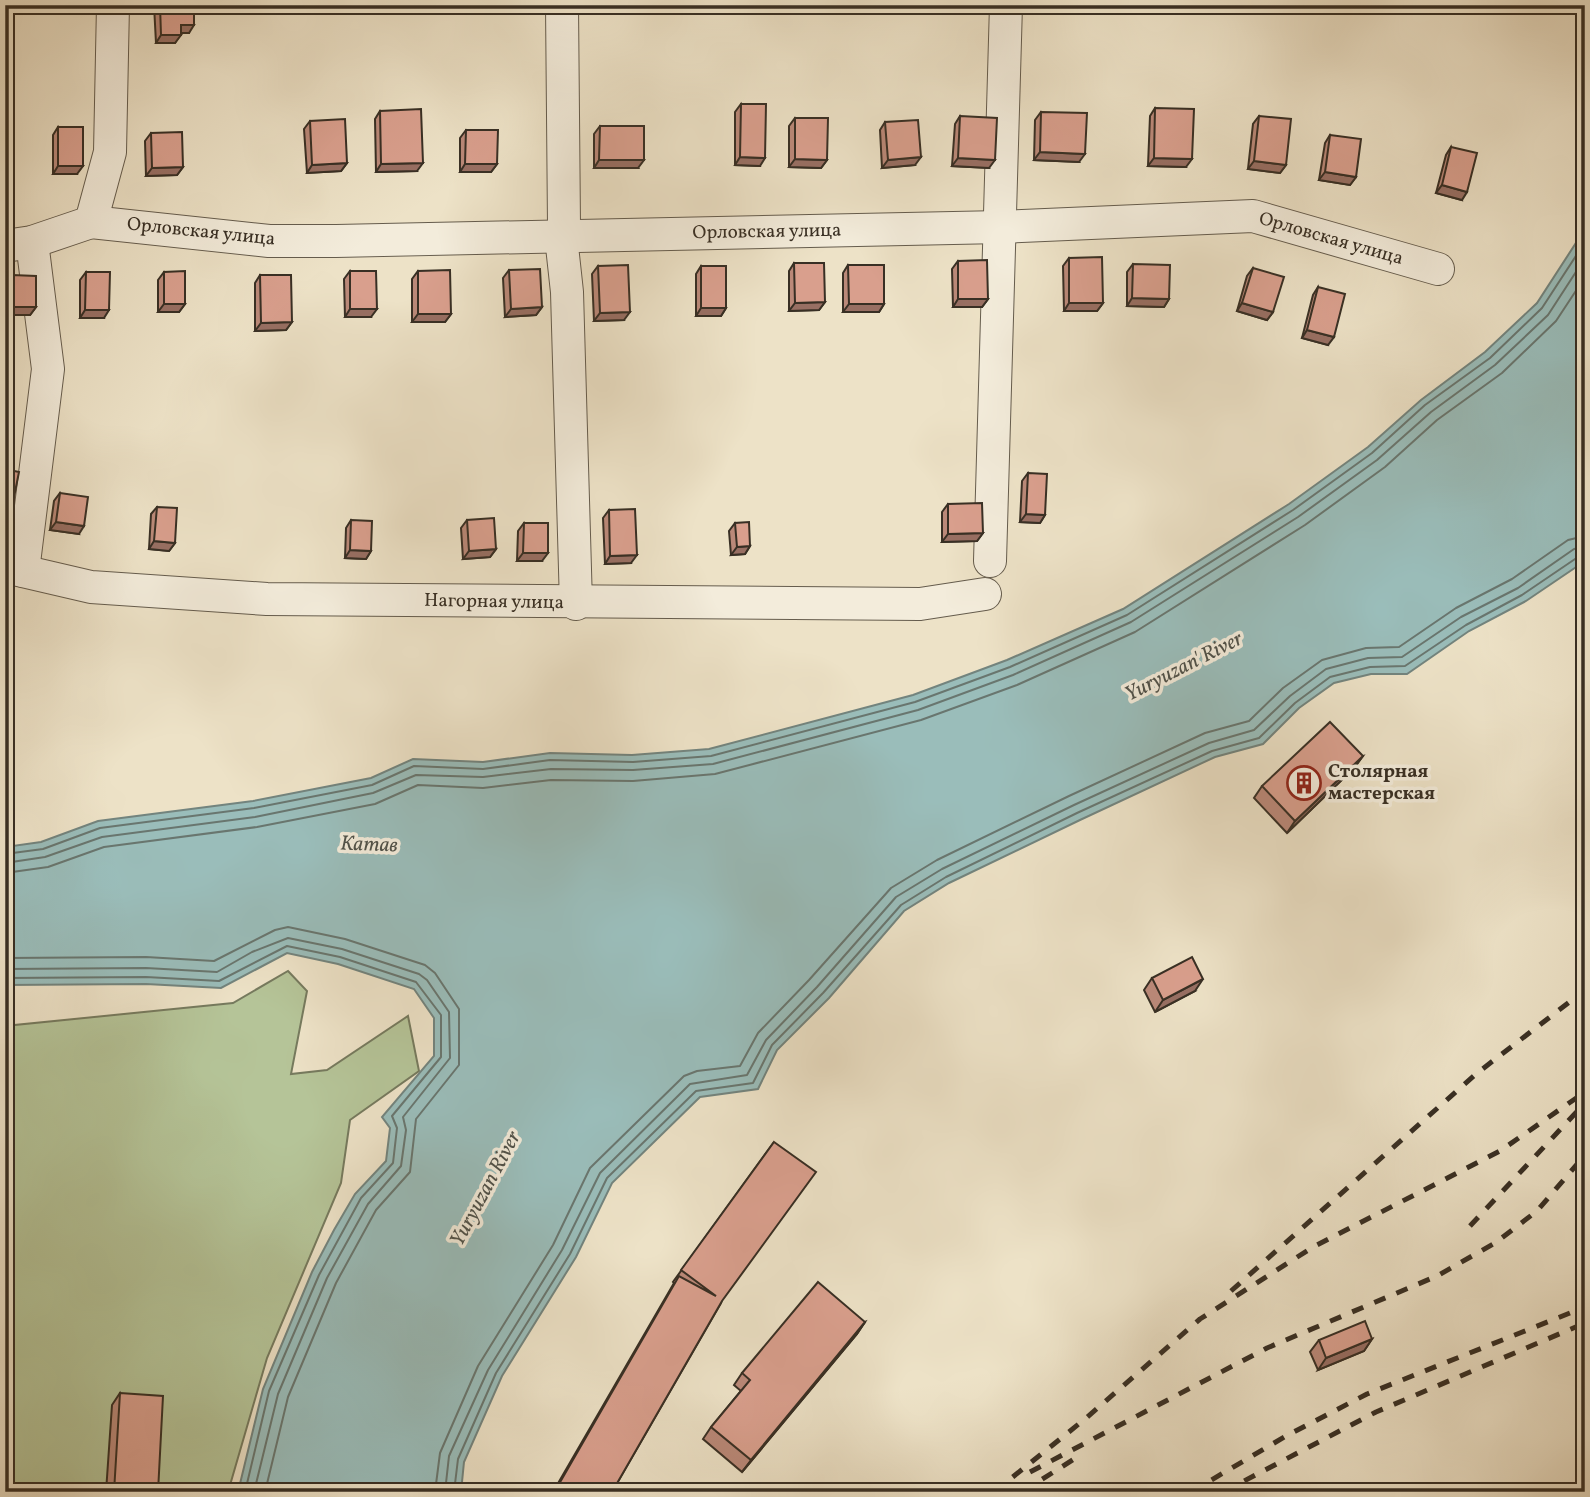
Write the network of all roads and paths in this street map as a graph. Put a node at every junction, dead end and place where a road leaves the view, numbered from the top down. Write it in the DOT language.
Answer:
graph roads {
  1 [pos="113,5"];
  2 [pos="562,5"];
  3 [pos="1006,5"];
  4 [pos="90,222"];
  5 [pos="1001,227"];
  6 [pos="561,237"];
  7 [pos="19,244"];
  8 [pos="1438,269"];
  9 [pos="990,561"];
  10 [pos="14,569"];
  11 [pos="985,594"];
  12 [pos="576,604"];
  1 -- 4 [label="street"];
  2 -- 6 [label="street"];
  3 -- 5 [label="street"];
  4 -- 6 [label="street, Орловская улица"];
  4 -- 7 [label="street"];
  5 -- 6 [label="street, Орловская улица"];
  5 -- 8 [label="street, Орловская улица"];
  5 -- 9 [label="street"];
  6 -- 12 [label="street"];
  7 -- 10 [label="street"];
  10 -- 12 [label="street, Нагорная улица"];
  11 -- 12 [label="street, Нагорная улица"];
}
